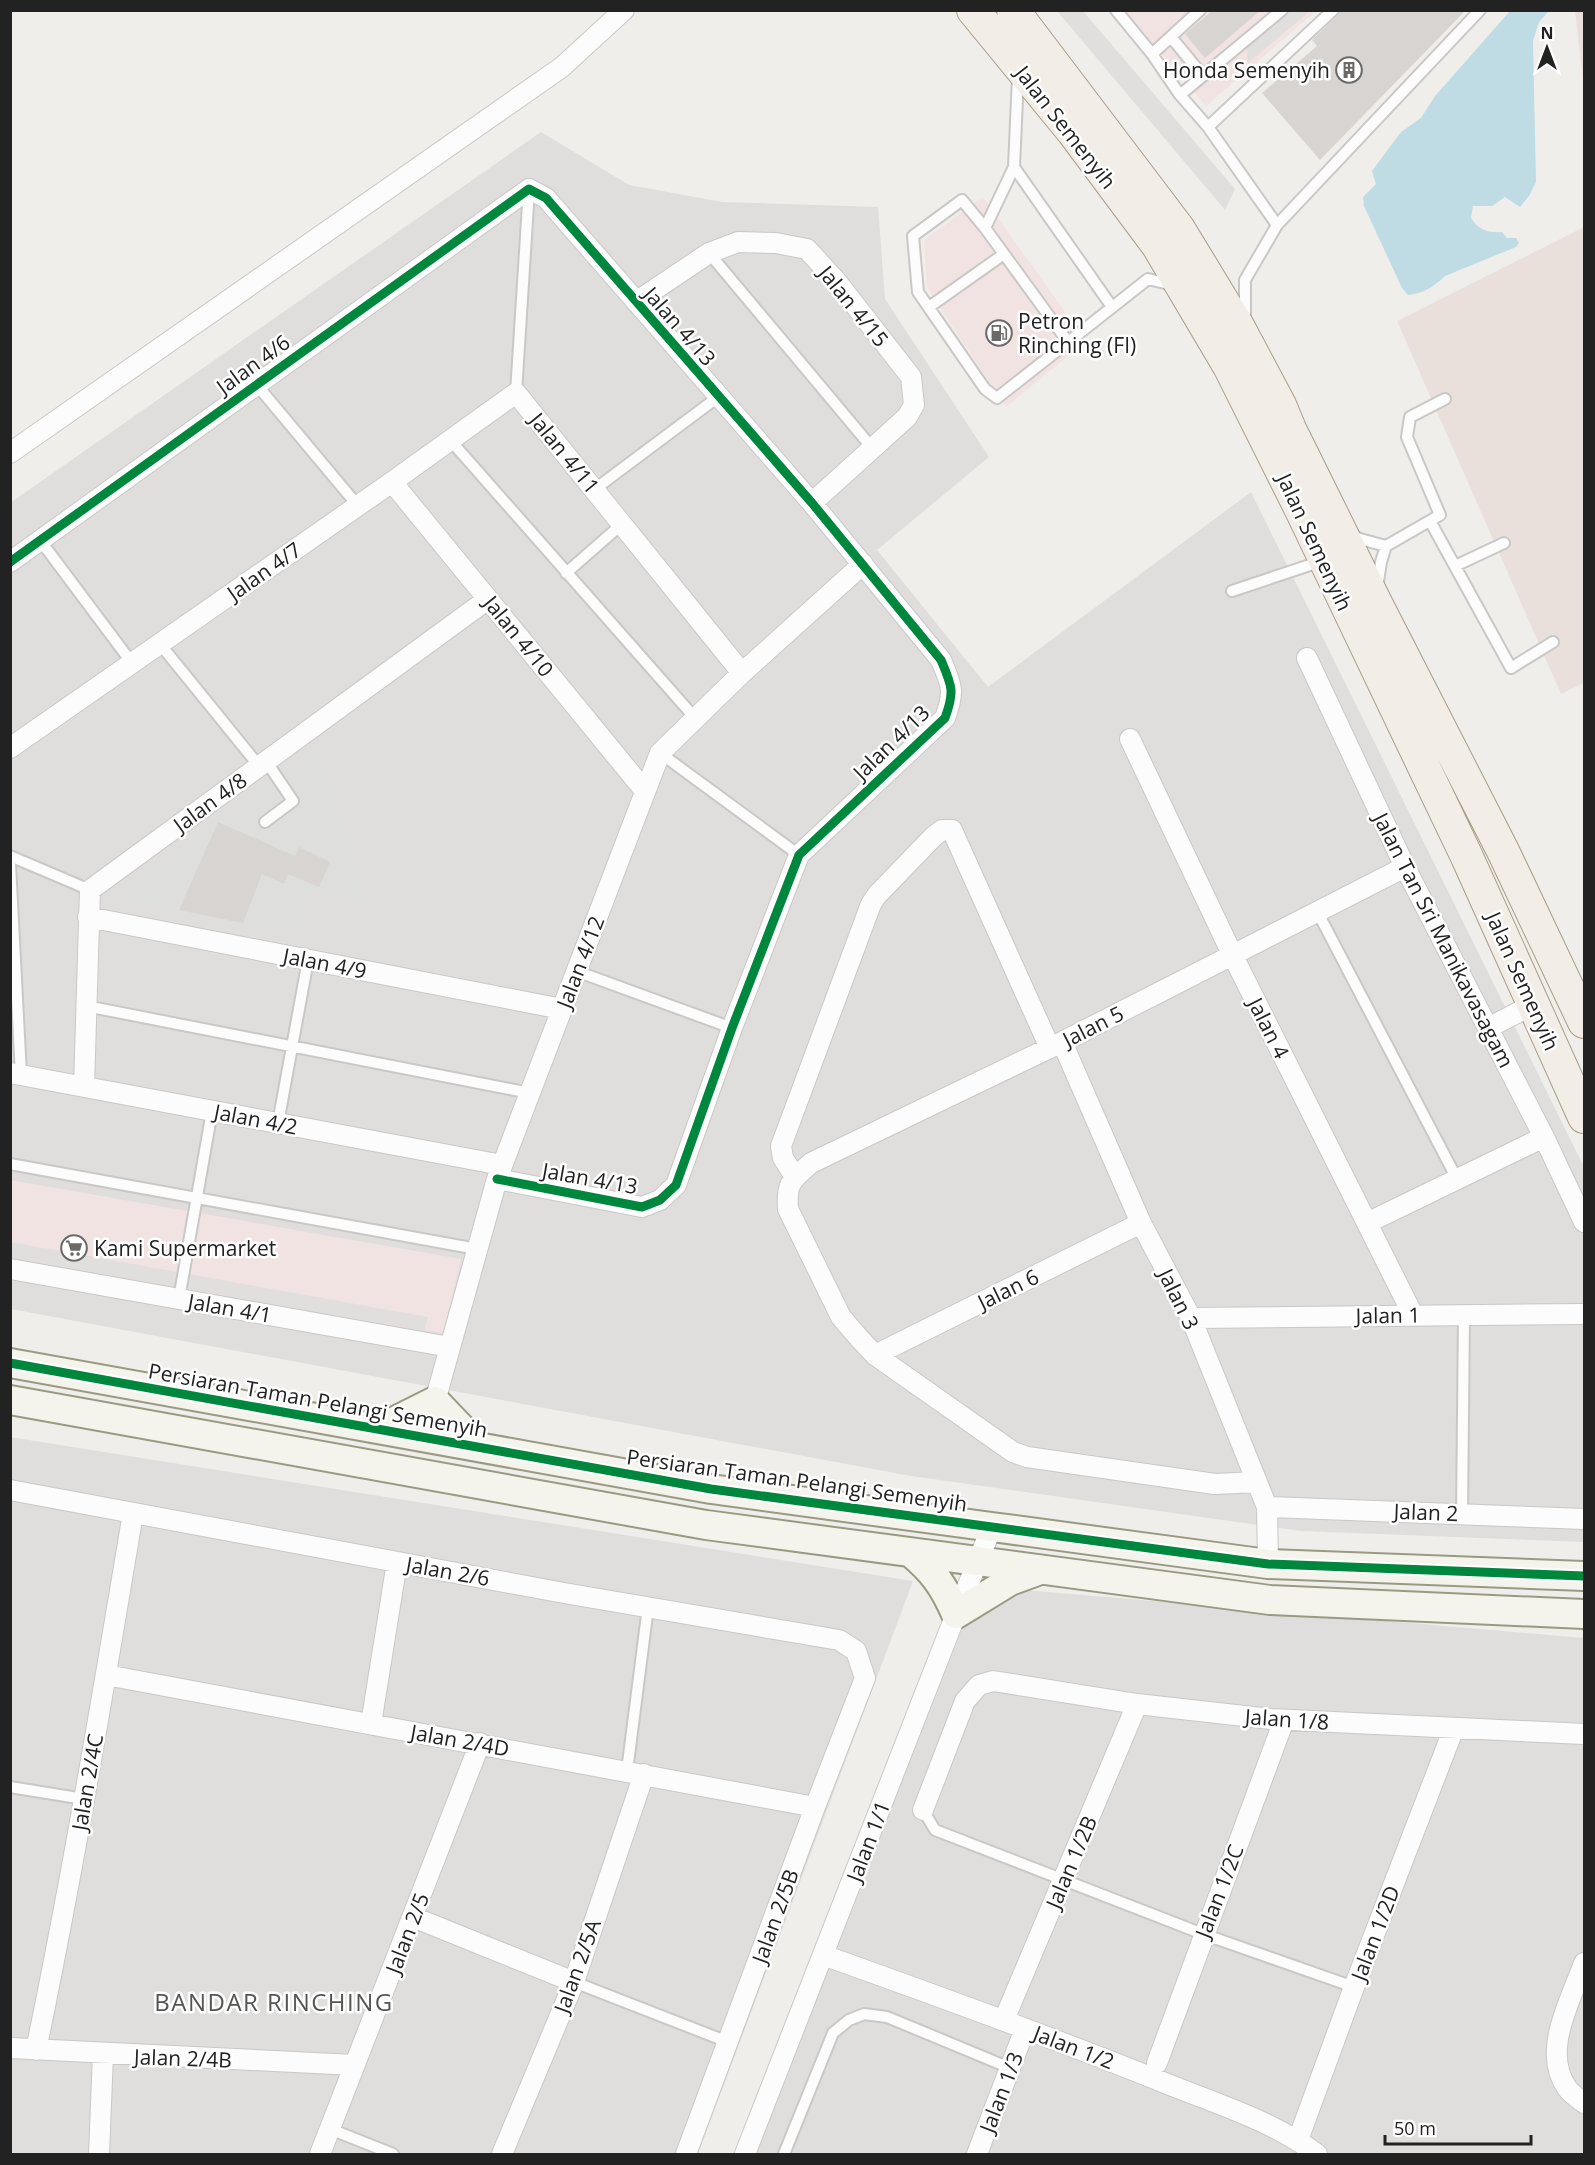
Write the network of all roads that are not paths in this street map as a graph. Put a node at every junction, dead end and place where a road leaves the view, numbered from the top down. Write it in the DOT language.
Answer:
graph roads {
  1 [pos="624,10"];
  2 [pos="972,10"];
  3 [pos="1013,10"];
  4 [pos="1116,10"];
  5 [pos="1200,10"];
  6 [pos="1282,10"];
  7 [pos="1333,10"];
  8 [pos="1480,10"];
  9 [pos="1171,38"];
  10 [pos="1152,54"];
  11 [pos="1018,66"];
  12 [pos="1203,76"];
  13 [pos="1180,95"];
  14 [pos="1208,127"];
  15 [pos="1014,168"];
  16 [pos="523,192"];
  17 [pos="1277,225"];
  18 [pos="984,228"];
  19 [pos="709,253"];
  20 [pos="1004,254"];
  21 [pos="1182,287"];
  22 [pos="636,302"];
  23 [pos="929,307"];
  24 [pos="1112,307"];
  25 [pos="1068,342"];
  26 [pos="256,384"];
  27 [pos="516,393"];
  28 [pos="718,397"];
  29 [pos="1445,399"];
  30 [pos="1280,405"];
  31 [pos="451,441"];
  32 [pos="873,449"];
  33 [pos="10,453"];
  34 [pos="392,482"];
  35 [pos="595,489"];
  36 [pos="812,503"];
  37 [pos="358,506"];
  38 [pos="1430,521"];
  39 [pos="622,524"];
  40 [pos="1340,528"];
  41 [pos="40,540"];
  42 [pos="1504,543"];
  43 [pos="1386,546"];
  44 [pos="1324,560"];
  45 [pos="10,562"];
  46 [pos="863,564"];
  47 [pos="1455,566"];
  48 [pos="566,573"];
  49 [pos="1232,591"];
  50 [pos="488,598"];
  51 [pos="1376,603"];
  52 [pos="1553,642"];
  53 [pos="160,644"];
  54 [pos="1307,658"];
  55 [pos="132,663"];
  56 [pos="742,673"];
  57 [pos="695,718"];
  58 [pos="1130,739"];
  59 [pos="10,748"];
  60 [pos="660,753"];
  61 [pos="262,764"];
  62 [pos="645,791"];
  63 [pos="265,822"];
  64 [pos="799,855"];
  65 [pos="10,856"];
  66 [pos="10,864"];
  67 [pos="1405,867"];
  68 [pos="90,890"];
  69 [pos="1318,913"];
  70 [pos="88,917"];
  71 [pos="1233,956"];
  72 [pos="308,960"];
  73 [pos="576,971"];
  74 [pos="1534,1004"];
  75 [pos="86,1006"];
  76 [pos="562,1009"];
  77 [pos="1584,1022"];
  78 [pos="732,1028"];
  79 [pos="1488,1028"];
  80 [pos="1056,1045"];
  81 [pos="293,1046"];
  82 [pos="16,1074"];
  83 [pos="84,1087"];
  84 [pos="530,1093"];
  85 [pos="212,1111"];
  86 [pos="1584,1117"];
  87 [pos="278,1123"];
  88 [pos="1544,1137"];
  89 [pos="10,1164"];
  90 [pos="499,1172"];
  91 [pos="1457,1179"];
  92 [pos="791,1183"];
  93 [pos="196,1197"];
  94 [pos="1584,1222"];
  95 [pos="1141,1223"];
  96 [pos="1367,1223"];
  97 [pos="477,1249"];
  98 [pos="10,1269"];
  99 [pos="179,1299"];
  100 [pos="1584,1314"];
  101 [pos="1413,1315"];
  102 [pos="1464,1315"];
  103 [pos="1191,1318"];
  104 [pos="450,1347"];
  105 [pos="875,1355"];
  106 [pos="10,1363"];
  107 [pos="10,1400"];
  108 [pos="435,1401"];
  109 [pos="363,1426"];
  110 [pos="425,1437"];
  111 [pos="479,1447"];
  112 [pos="363,1463"];
  113 [pos="466,1482"];
  114 [pos="1257,1482"];
  115 [pos="10,1490"];
  116 [pos="1267,1507"];
  117 [pos="133,1513"];
  118 [pos="1462,1514"];
  119 [pos="1584,1519"];
  120 [pos="992,1527"];
  121 [pos="910,1552"];
  122 [pos="979,1561"];
  123 [pos="397,1562"];
  124 [pos="1268,1564"];
  125 [pos="1042,1569"];
  126 [pos="1584,1576"];
  127 [pos="1215,1593"];
  128 [pos="1306,1602"];
  129 [pos="648,1607"];
  130 [pos="956,1614"];
  131 [pos="1584,1614"];
  132 [pos="106,1675"];
  133 [pos="865,1678"];
  134 [pos="1137,1704"];
  135 [pos="1284,1720"];
  136 [pos="371,1724"];
  137 [pos="1454,1728"];
  138 [pos="1584,1734"];
  139 [pos="480,1743"];
  140 [pos="635,1773"];
  141 [pos="10,1787"];
  142 [pos="84,1799"];
  143 [pos="815,1807"];
  144 [pos="923,1810"];
  145 [pos="1063,1880"];
  146 [pos="413,1917"];
  147 [pos="1203,1934"];
  148 [pos="823,1955"];
  149 [pos="1584,1963"];
  150 [pos="574,1982"];
  151 [pos="1354,1987"];
  152 [pos="1004,2020"];
  153 [pos="1025,2029"];
  154 [pos="728,2042"];
  155 [pos="10,2048"];
  156 [pos="36,2050"];
  157 [pos="103,2054"];
  158 [pos="1156,2063"];
  159 [pos="355,2065"];
  160 [pos="1010,2068"];
  161 [pos="1584,2103"];
  162 [pos="330,2129"];
  163 [pos="1310,2150"];
  164 [pos="99,2154"];
  165 [pos="320,2154"];
  166 [pos="393,2154"];
  167 [pos="502,2154"];
  168 [pos="687,2154"];
  169 [pos="745,2154"];
  170 [pos="784,2154"];
  171 [pos="977,2154"];
  1 -- 33 [label="street"];
  2 -- 11 [label="main road, Jalan Semenyih"];
  3 -- 30 [label="main road, Jalan Semenyih"];
  4 -- 10 [label="lane"];
  5 -- 9 [label="lane"];
  6 -- 12 [label="lane"];
  7 -- 14 [label="lane"];
  8 -- 17 [label="lane"];
  9 -- 10 [label="lane"];
  9 -- 12 [label="lane"];
  10 -- 13 [label="lane"];
  11 -- 15 [label="lane"];
  11 -- 21 [label="main road, Jalan Semenyih"];
  12 -- 13 [label="lane"];
  13 -- 14 [label="lane"];
  14 -- 17 [label="lane"];
  15 -- 18 [label="lane"];
  15 -- 24 [label="lane"];
  16 -- 22 [label="street, Jalan 4/13"];
  16 -- 26 [label="street, Jalan 4/6"];
  16 -- 27 [label="lane, Jalan 4/11"];
  17 -- 30 [label="lane"];
  18 -- 20 [label="lane"];
  18 -- 23 [label="lane"];
  19 -- 22 [label="street, Jalan 4/15"];
  19 -- 32 [label="lane"];
  19 -- 32 [label="street, Jalan 4/15"];
  20 -- 23 [label="lane"];
  20 -- 25 [label="lane"];
  21 -- 24 [label="lane"];
  21 -- 44 [label="main road, Jalan Semenyih"];
  22 -- 28 [label="street, Jalan 4/13"];
  23 -- 25 [label="lane"];
  24 -- 25 [label="lane"];
  26 -- 37 [label="lane"];
  26 -- 41 [label="street, Jalan 4/6"];
  27 -- 31 [label="street, Jalan 4/7"];
  27 -- 35 [label="street, Jalan 4/11"];
  28 -- 35 [label="lane"];
  28 -- 36 [label="street, Jalan 4/13"];
  29 -- 38 [label="lane"];
  30 -- 40 [label="main road, Jalan Semenyih"];
  31 -- 34 [label="street, Jalan 4/7"];
  31 -- 48 [label="lane"];
  32 -- 36 [label="street, Jalan 4/15"];
  34 -- 37 [label="street, Jalan 4/7"];
  34 -- 50 [label="street, Jalan 4/10"];
  35 -- 39 [label="street, Jalan 4/11"];
  36 -- 46 [label="street, Jalan 4/13"];
  37 -- 53 [label="street, Jalan 4/7"];
  38 -- 43 [label="lane"];
  38 -- 47 [label="lane"];
  39 -- 48 [label="lane"];
  39 -- 56 [label="street, Jalan 4/11"];
  40 -- 43 [label="lane"];
  40 -- 51 [label="main road, Jalan Semenyih"];
  41 -- 45 [label="street, Jalan 4/6"];
  41 -- 55 [label="lane"];
  42 -- 47 [label="lane"];
  43 -- 51 [label="lane"];
  44 -- 49 [label="lane"];
  44 -- 74 [label="main road, Jalan Semenyih"];
  46 -- 56 [label="street, Jalan 4/12"];
  46 -- 64 [label="street, Jalan 4/13"];
  47 -- 52 [label="lane"];
  48 -- 57 [label="lane"];
  50 -- 61 [label="street, Jalan 4/8"];
  50 -- 62 [label="street, Jalan 4/10"];
  51 -- 77 [label="main road, Jalan Semenyih"];
  53 -- 55 [label="street, Jalan 4/7"];
  53 -- 61 [label="lane"];
  54 -- 67 [label="street, Jalan Tan Sri Manikavasagam"];
  55 -- 59 [label="street, Jalan 4/7"];
  56 -- 57 [label="street, Jalan 4/12"];
  57 -- 60 [label="street, Jalan 4/12"];
  58 -- 71 [label="street, Jalan 4"];
  60 -- 62 [label="street, Jalan 4/12"];
  60 -- 64 [label="lane"];
  61 -- 63 [label="lane"];
  61 -- 68 [label="street, Jalan 4/8"];
  62 -- 73 [label="street, Jalan 4/12"];
  64 -- 78 [label="street, Jalan 4/13"];
  65 -- 68 [label="lane"];
  66 -- 82 [label="lane"];
  67 -- 69 [label="street, Jalan 5"];
  67 -- 79 [label="street, Jalan Tan Sri Manikavasagam"];
  68 -- 70 [label="street"];
  69 -- 71 [label="street, Jalan 5"];
  69 -- 91 [label="lane"];
  70 -- 72 [label="street, Jalan 4/9"];
  70 -- 75 [label="street"];
  71 -- 80 [label="street, Jalan 5"];
  71 -- 96 [label="street, Jalan 4"];
  72 -- 76 [label="street, Jalan 4/9"];
  72 -- 81 [label="lane"];
  73 -- 76 [label="street, Jalan 4/12"];
  73 -- 78 [label="lane"];
  74 -- 79 [label="street"];
  74 -- 86 [label="main road, Jalan Semenyih"];
  75 -- 81 [label="lane"];
  75 -- 83 [label="street"];
  76 -- 84 [label="street, Jalan 4/12"];
  78 -- 90 [label="street, Jalan 4/13"];
  79 -- 88 [label="street, Jalan Tan Sri Manikavasagam"];
  80 -- 92 [label="street, Jalan 5"];
  80 -- 92 [label="street, Jalan 3"];
  80 -- 95 [label="street, Jalan 3"];
  81 -- 84 [label="lane"];
  81 -- 87 [label="lane"];
  82 -- 83 [label="street, Jalan 4/2"];
  83 -- 85 [label="street, Jalan 4/2"];
  84 -- 90 [label="street, Jalan 4/12"];
  85 -- 87 [label="street, Jalan 4/2"];
  85 -- 93 [label="lane"];
  87 -- 90 [label="street, Jalan 4/2"];
  88 -- 91 [label="street"];
  88 -- 94 [label="street, Jalan Tan Sri Manikavasagam"];
  89 -- 93 [label="lane"];
  90 -- 97 [label="street, Jalan 4/12"];
  91 -- 96 [label="street"];
  92 -- 105 [label="street"];
  93 -- 97 [label="lane"];
  93 -- 99 [label="lane"];
  95 -- 103 [label="street, Jalan 3"];
  95 -- 105 [label="street, Jalan 6"];
  96 -- 101 [label="street, Jalan 4"];
  97 -- 104 [label="street, Jalan 4/12"];
  98 -- 99 [label="street, Jalan 4/1"];
  99 -- 104 [label="street, Jalan 4/1"];
  100 -- 102 [label="street, Jalan 1"];
  101 -- 102 [label="street, Jalan 1"];
  101 -- 103 [label="street, Jalan 1"];
  102 -- 118 [label="lane"];
  103 -- 114 [label="street, Jalan 3"];
  104 -- 108 [label="street, Jalan 4/12"];
  105 -- 114 [label="street"];
  106 -- 109 [label="street, Persiaran Taman Pelangi Semenyih"];
  107 -- 112 [label="street"];
  108 -- 109 [label="street"];
  108 -- 110 [label="street, Jalan 4/12"];
  108 -- 111 [label="street"];
  109 -- 110 [label="street, Persiaran Taman Pelangi Semenyih"];
  110 -- 111 [label="street, Persiaran Taman Pelangi Semenyih"];
  110 -- 112 [label="street"];
  110 -- 113 [label="street"];
  111 -- 120 [label="street, Persiaran Taman Pelangi Semenyih"];
  112 -- 113 [label="street"];
  113 -- 121 [label="street"];
  114 -- 116 [label="street, Jalan 3"];
  115 -- 117 [label="street, Jalan 2/6"];
  116 -- 118 [label="street, Jalan 2"];
  116 -- 124 [label="street, Jalan 3"];
  117 -- 123 [label="street, Jalan 2/6"];
  117 -- 132 [label="street, Jalan 2/4C"];
  118 -- 119 [label="street, Jalan 2"];
  120 -- 122 [label="street, Jalan 1/1"];
  120 -- 124 [label="street, Persiaran Taman Pelangi Semenyih"];
  121 -- 122 [label="street"];
  121 -- 130 [label="street"];
  122 -- 125 [label="street"];
  122 -- 130 [label="street, Jalan 1/1"];
  123 -- 129 [label="street, Jalan 2/6"];
  123 -- 136 [label="street"];
  124 -- 126 [label="street, Persiaran Taman Pelangi Semenyih"];
  124 -- 127 [label="street"];
  124 -- 128 [label="street"];
  125 -- 127 [label="street"];
  125 -- 130 [label="street"];
  127 -- 128 [label="street"];
  128 -- 131 [label="street"];
  129 -- 133 [label="street, Jalan 2/6"];
  129 -- 140 [label="lane"];
  130 -- 148 [label="street, Jalan 1/1"];
  132 -- 136 [label="street, Jalan 2/4D"];
  132 -- 142 [label="street, Jalan 2/4C"];
  133 -- 143 [label="street, Jalan 2/5B"];
  134 -- 135 [label="street, Jalan 1/8"];
  134 -- 144 [label="street, Jalan 1/8"];
  134 -- 145 [label="street, Jalan 1/2B"];
  135 -- 137 [label="street, Jalan 1/8"];
  135 -- 147 [label="street, Jalan 1/2C"];
  136 -- 139 [label="street, Jalan 2/4D"];
  137 -- 138 [label="street, Jalan 1/8"];
  137 -- 151 [label="street, Jalan 1/2D"];
  139 -- 140 [label="street, Jalan 2/4D"];
  139 -- 146 [label="street, Jalan 2/5"];
  140 -- 143 [label="street, Jalan 2/4D"];
  140 -- 150 [label="street, Jalan 2/5A"];
  141 -- 142 [label="lane"];
  142 -- 156 [label="street, Jalan 2/4C"];
  143 -- 154 [label="street, Jalan 2/5B"];
  144 -- 145 [label="lane"];
  145 -- 147 [label="lane"];
  145 -- 152 [label="street, Jalan 1/2B"];
  146 -- 150 [label="street"];
  146 -- 159 [label="street, Jalan 2/5"];
  147 -- 151 [label="lane"];
  147 -- 158 [label="street, Jalan 1/2C"];
  148 -- 152 [label="street, Jalan 1/2"];
  148 -- 169 [label="street, Jalan 1/1"];
  149 -- 161 [label="street"];
  150 -- 154 [label="lane"];
  150 -- 167 [label="street, Jalan 2/5A"];
  151 -- 163 [label="street, Jalan 1/2D"];
  152 -- 153 [label="street, Jalan 1/2"];
  153 -- 160 [label="street, Jalan 1/3"];
  153 -- 163 [label="street, Jalan 1/2"];
  154 -- 168 [label="street, Jalan 2/5B"];
  155 -- 156 [label="street, Jalan 2/4B"];
  156 -- 157 [label="street, Jalan 2/4B"];
  157 -- 159 [label="street, Jalan 2/4B"];
  157 -- 164 [label="street"];
  159 -- 162 [label="street, Jalan 2/5"];
  160 -- 170 [label="lane"];
  160 -- 171 [label="street, Jalan 1/3"];
  162 -- 165 [label="street, Jalan 2/5"];
  162 -- 166 [label="lane"];
}
